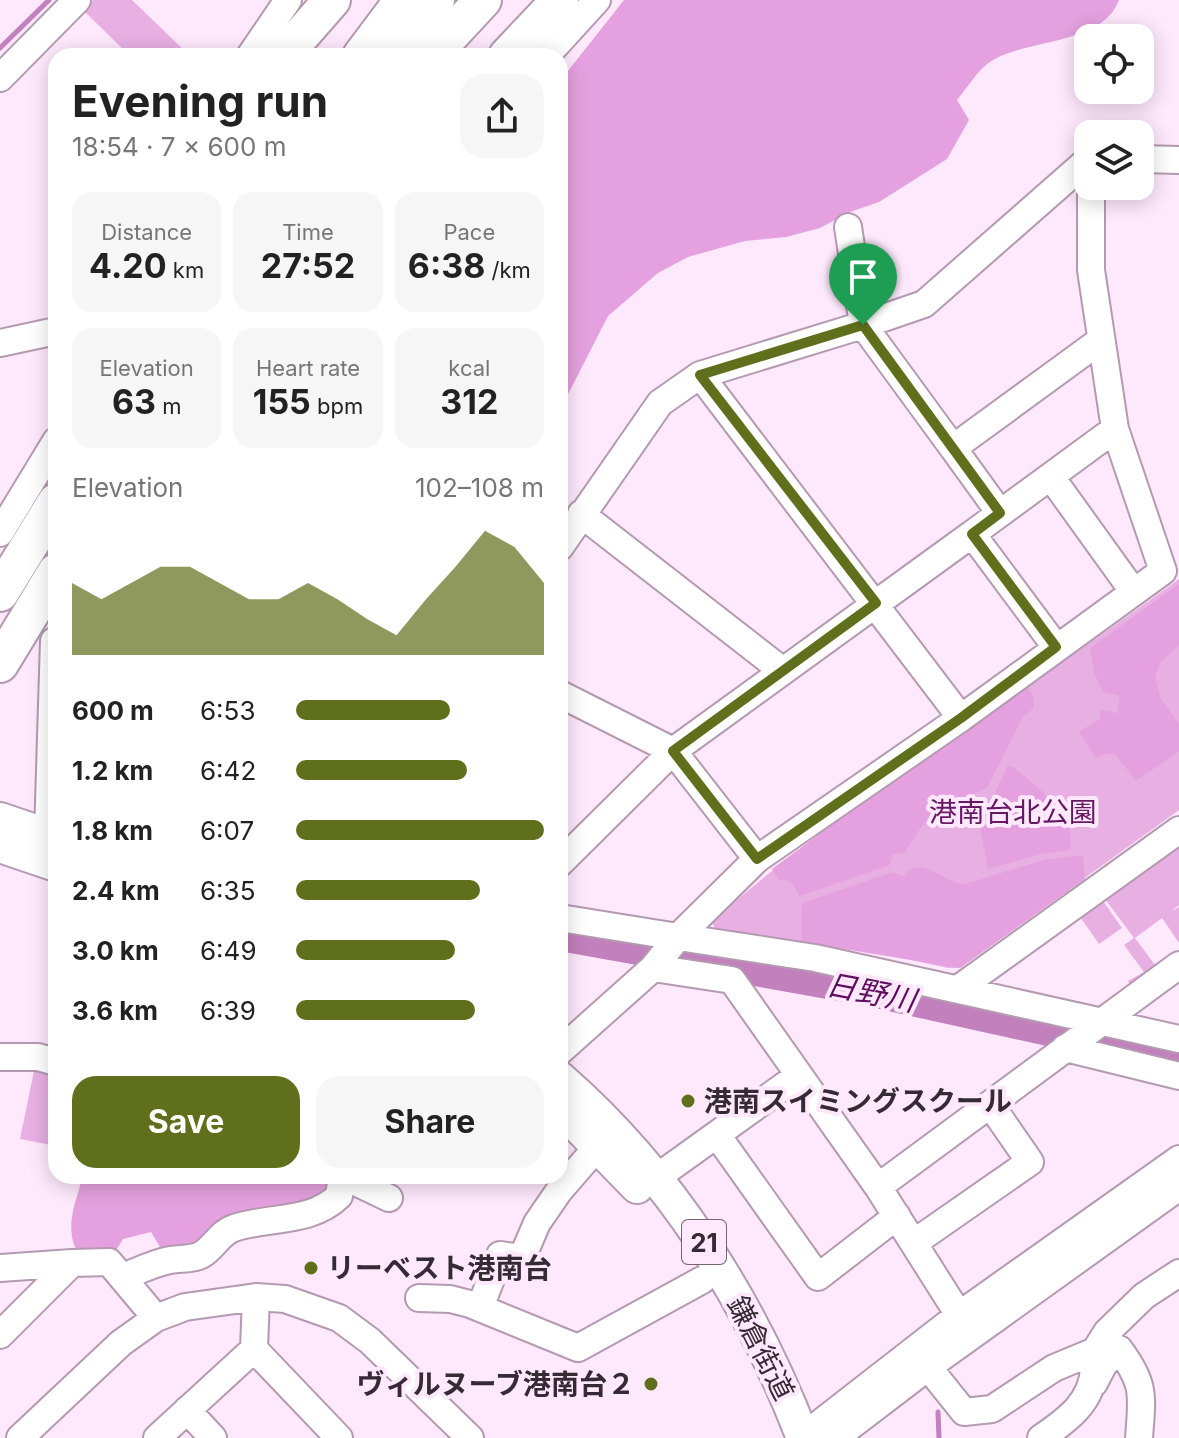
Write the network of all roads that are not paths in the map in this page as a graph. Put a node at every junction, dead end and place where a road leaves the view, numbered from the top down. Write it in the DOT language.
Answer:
graph roads {
  1 [pos="288,0"];
  2 [pos="308,0"];
  3 [pos="332,0"];
  4 [pos="374,0"];
  5 [pos="403,0"];
  6 [pos="436,0"];
  7 [pos="483,0"];
  8 [pos="529,0"];
  9 [pos="560,0"];
  10 [pos="597,0"];
  11 [pos="62,6"];
  12 [pos="255,48"];
  13 [pos="286,48"];
  14 [pos="289,48"];
  15 [pos="342,48"];
  16 [pos="367,48"];
  17 [pos="399,48"];
  18 [pos="438,48"];
  19 [pos="486,48"];
  20 [pos="515,48"];
  21 [pos="553,48"];
  22 [pos="0,78"];
  23 [pos="1154,159"];
  24 [pos="1179,160"];
  25 [pos="1074,172"];
  26 [pos="1091,200"];
  27 [pos="848,227"];
  28 [pos="863,325"];
  29 [pos="48,333"];
  30 [pos="1101,340"];
  31 [pos="0,343"];
  32 [pos="700,375"];
  33 [pos="1115,429"];
  34 [pos="953,448"];
  35 [pos="48,454"];
  36 [pos="1051,477"];
  37 [pos="48,496"];
  38 [pos="1000,513"];
  39 [pos="581,514"];
  40 [pos="48,515"];
  41 [pos="0,533"];
  42 [pos="568,534"];
  43 [pos="972,534"];
  44 [pos="48,565"];
  45 [pos="1171,565"];
  46 [pos="0,573"];
  47 [pos="48,585"];
  48 [pos="1133,591"];
  49 [pos="0,593"];
  50 [pos="876,603"];
  51 [pos="0,642"];
  52 [pos="1056,647"];
  53 [pos="0,664"];
  54 [pos="783,671"];
  55 [pos="568,698"];
  56 [pos="961,718"];
  57 [pos="673,751"];
  58 [pos="0,819"];
  59 [pos="1179,830"];
  60 [pos="48,843"];
  61 [pos="0,846"];
  62 [pos="48,846"];
  63 [pos="568,855"];
  64 [pos="757,859"];
  65 [pos="568,919"];
  66 [pos="678,937"];
  67 [pos="1179,965"];
  68 [pos="653,968"];
  69 [pos="958,989"];
  70 [pos="1100,1021"];
  71 [pos="1179,1039"];
  72 [pos="568,1044"];
  73 [pos="1065,1048"];
  74 [pos="0,1057"];
  75 [pos="48,1060"];
  76 [pos="798,1076"];
  77 [pos="1179,1076"];
  78 [pos="568,1085"];
  79 [pos="990,1104"];
  80 [pos="568,1116"];
  81 [pos="717,1135"];
  82 [pos="598,1146"];
  83 [pos="1179,1159"];
  84 [pos="656,1178"];
  85 [pos="568,1181"];
  86 [pos="341,1184"];
  87 [pos="359,1184"];
  88 [pos="565,1184"];
  89 [pos="878,1187"];
  90 [pos="1179,1187"];
  91 [pos="389,1198"];
  92 [pos="897,1216"];
  93 [pos="915,1242"];
  94 [pos="72,1263"];
  95 [pos="0,1268"];
  96 [pos="1179,1273"];
  97 [pos="123,1277"];
  98 [pos="702,1280"];
  99 [pos="256,1297"];
  100 [pos="419,1298"];
  101 [pos="480,1308"];
  102 [pos="959,1315"];
  103 [pos="156,1318"];
  104 [pos="0,1335"];
  105 [pos="254,1349"];
  106 [pos="1095,1351"];
  107 [pos="928,1367"];
  108 [pos="1094,1383"];
  109 [pos="187,1410"];
  110 [pos="20,1438"];
  111 [pos="157,1438"];
  112 [pos="213,1438"];
  113 [pos="339,1438"];
  114 [pos="470,1438"];
  115 [pos="797,1438"];
  116 [pos="835,1438"];
  117 [pos="1041,1438"];
  118 [pos="1139,1438"];
  1 -- 12 [label="street"];
  2 -- 13 [label="highway"];
  3 -- 14 [label="highway"];
  4 -- 15 [label="highway"];
  5 -- 16 [label="highway"];
  6 -- 17 [label="highway"];
  7 -- 18 [label="highway"];
  8 -- 19 [label="highway"];
  9 -- 20 [label="highway"];
  10 -- 21 [label="street"];
  11 -- 22 [label="street"];
  23 -- 24 [label="street"];
  25 -- 28 [label="street"];
  26 -- 30 [label="street"];
  27 -- 28 [label="street"];
  28 -- 32 [label="street"];
  28 -- 34 [label="street"];
  29 -- 31 [label="street"];
  30 -- 33 [label="street"];
  30 -- 34 [label="street"];
  32 -- 39 [label="street"];
  32 -- 50 [label="street"];
  33 -- 36 [label="street"];
  33 -- 45 [label="street"];
  34 -- 38 [label="street"];
  35 -- 41 [label="street"];
  36 -- 38 [label="street"];
  36 -- 48 [label="street"];
  37 -- 46 [label="highway"];
  38 -- 43 [label="street"];
  39 -- 42 [label="street"];
  39 -- 54 [label="street"];
  40 -- 49 [label="highway"];
  43 -- 50 [label="street"];
  43 -- 52 [label="street"];
  44 -- 51 [label="highway"];
  45 -- 48 [label="street"];
  47 -- 53 [label="highway"];
  48 -- 52 [label="street"];
  50 -- 54 [label="street"];
  50 -- 56 [label="street"];
  52 -- 56 [label="street"];
  54 -- 57 [label="street"];
  55 -- 57 [label="street"];
  56 -- 64 [label="street"];
  57 -- 63 [label="street"];
  57 -- 64 [label="street"];
  58 -- 60 [label="main road"];
  59 -- 69 [label="street"];
  61 -- 62 [label="main road"];
  64 -- 66 [label="street"];
  65 -- 66 [label="street"];
  66 -- 68 [label="street"];
  66 -- 69 [label="street"];
  67 -- 70 [label="street"];
  68 -- 72 [label="street"];
  68 -- 76 [label="street"];
  69 -- 70 [label="street"];
  70 -- 71 [label="street"];
  70 -- 73 [label="street"];
  73 -- 77 [label="street"];
  73 -- 79 [label="street"];
  74 -- 75 [label="street"];
  76 -- 81 [label="street"];
  76 -- 89 [label="street"];
  78 -- 84 [label="main road, 鎌倉街道 / 21"];
  79 -- 89 [label="street"];
  79 -- 93 [label="street"];
  80 -- 82 [label="main road, 鎌倉街道 / 21"];
  81 -- 84 [label="street"];
  81 -- 92 [label="street"];
  82 -- 85 [label="street"];
  82 -- 98 [label="main road, 鎌倉街道 / 21"];
  83 -- 102 [label="street"];
  84 -- 115 [label="main road, 鎌倉街道 / 21"];
  86 -- 97 [label="street"];
  87 -- 91 [label="street"];
  88 -- 101 [label="street"];
  89 -- 92 [label="street"];
  90 -- 107 [label="street"];
  92 -- 93 [label="street"];
  93 -- 102 [label="street"];
  94 -- 95 [label="street"];
  94 -- 97 [label="street"];
  94 -- 104 [label="street"];
  96 -- 106 [label="street"];
  97 -- 103 [label="street"];
  98 -- 101 [label="street"];
  98 -- 115 [label="main road, 鎌倉街道 / 21"];
  99 -- 103 [label="street"];
  99 -- 105 [label="street"];
  99 -- 114 [label="street"];
  100 -- 101 [label="street"];
  102 -- 115 [label="street"];
  103 -- 110 [label="street"];
  105 -- 109 [label="street"];
  105 -- 113 [label="street"];
  106 -- 107 [label="street"];
  106 -- 108 [label="street"];
  107 -- 116 [label="street"];
  108 -- 117 [label="street"];
  108 -- 118 [label="street"];
  109 -- 111 [label="street"];
  109 -- 112 [label="street"];
}
